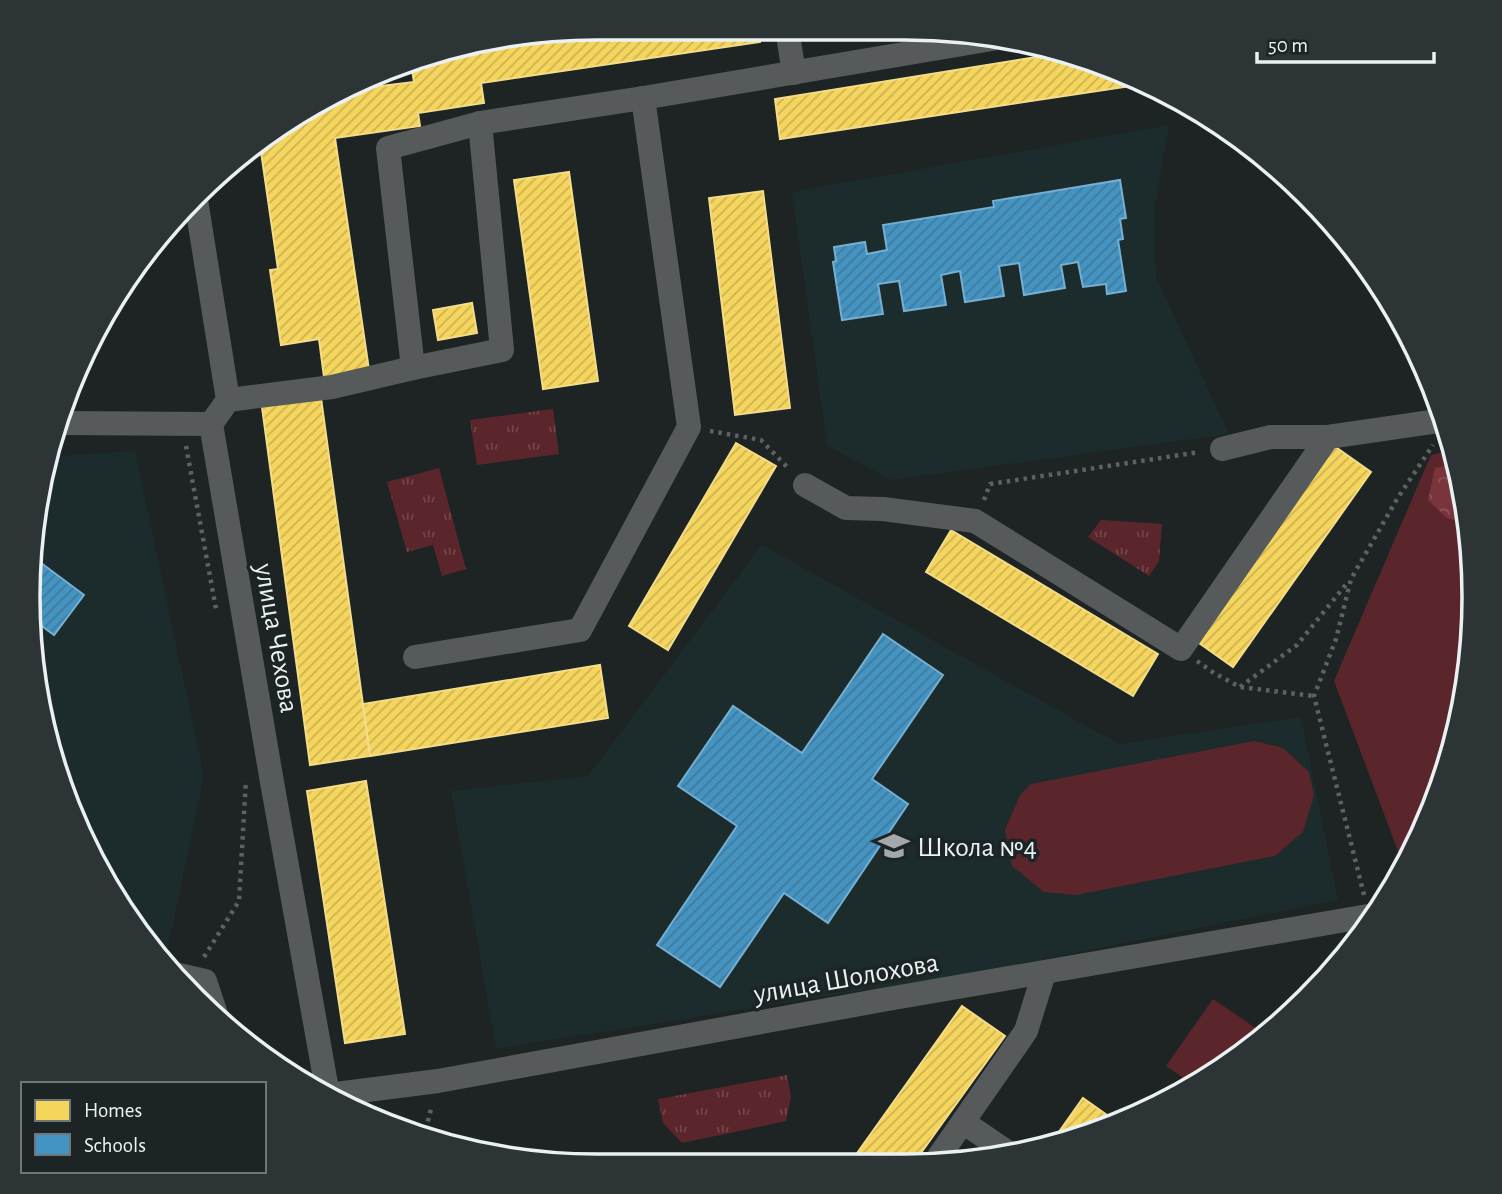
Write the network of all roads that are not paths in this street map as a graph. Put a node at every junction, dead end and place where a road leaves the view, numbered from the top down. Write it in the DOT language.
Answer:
graph roads {
  1 [pos="789,40"];
  2 [pos="965,44"];
  3 [pos="794,73"];
  4 [pos="643,98"];
  5 [pos="480,123"];
  6 [pos="197,209"];
  7 [pos="413,368"];
  8 [pos="228,400"];
  9 [pos="68,423"];
  10 [pos="211,424"];
  11 [pos="1435,429"];
  12 [pos="1328,438"];
  13 [pos="1222,449"];
  14 [pos="805,485"];
  15 [pos="415,657"];
  16 [pos="1367,908"];
  17 [pos="1044,973"];
  18 [pos="191,978"];
  19 [pos="211,998"];
  20 [pos="326,1083"];
  21 [pos="345,1093"];
  22 [pos="963,1122"];
  23 [pos="998,1146"];
  24 [pos="941,1153"];
  1 -- 3 [label="street"];
  2 -- 3 [label="street"];
  3 -- 4 [label="street"];
  4 -- 5 [label="street"];
  4 -- 15 [label="street"];
  5 -- 7 [label="street"];
  5 -- 7 [label="street"];
  6 -- 8 [label="street"];
  7 -- 8 [label="street"];
  8 -- 10 [label="street"];
  9 -- 10 [label="street"];
  10 -- 20 [label="street, улица Чехова"];
  11 -- 12 [label="street"];
  12 -- 13 [label="street"];
  12 -- 14 [label="street"];
  16 -- 17 [label="street, улица Шолохова"];
  17 -- 21 [label="street, улица Шолохова"];
  17 -- 22 [label="street"];
  18 -- 19 [label="street"];
  22 -- 23 [label="street"];
  22 -- 24 [label="street"];
}
